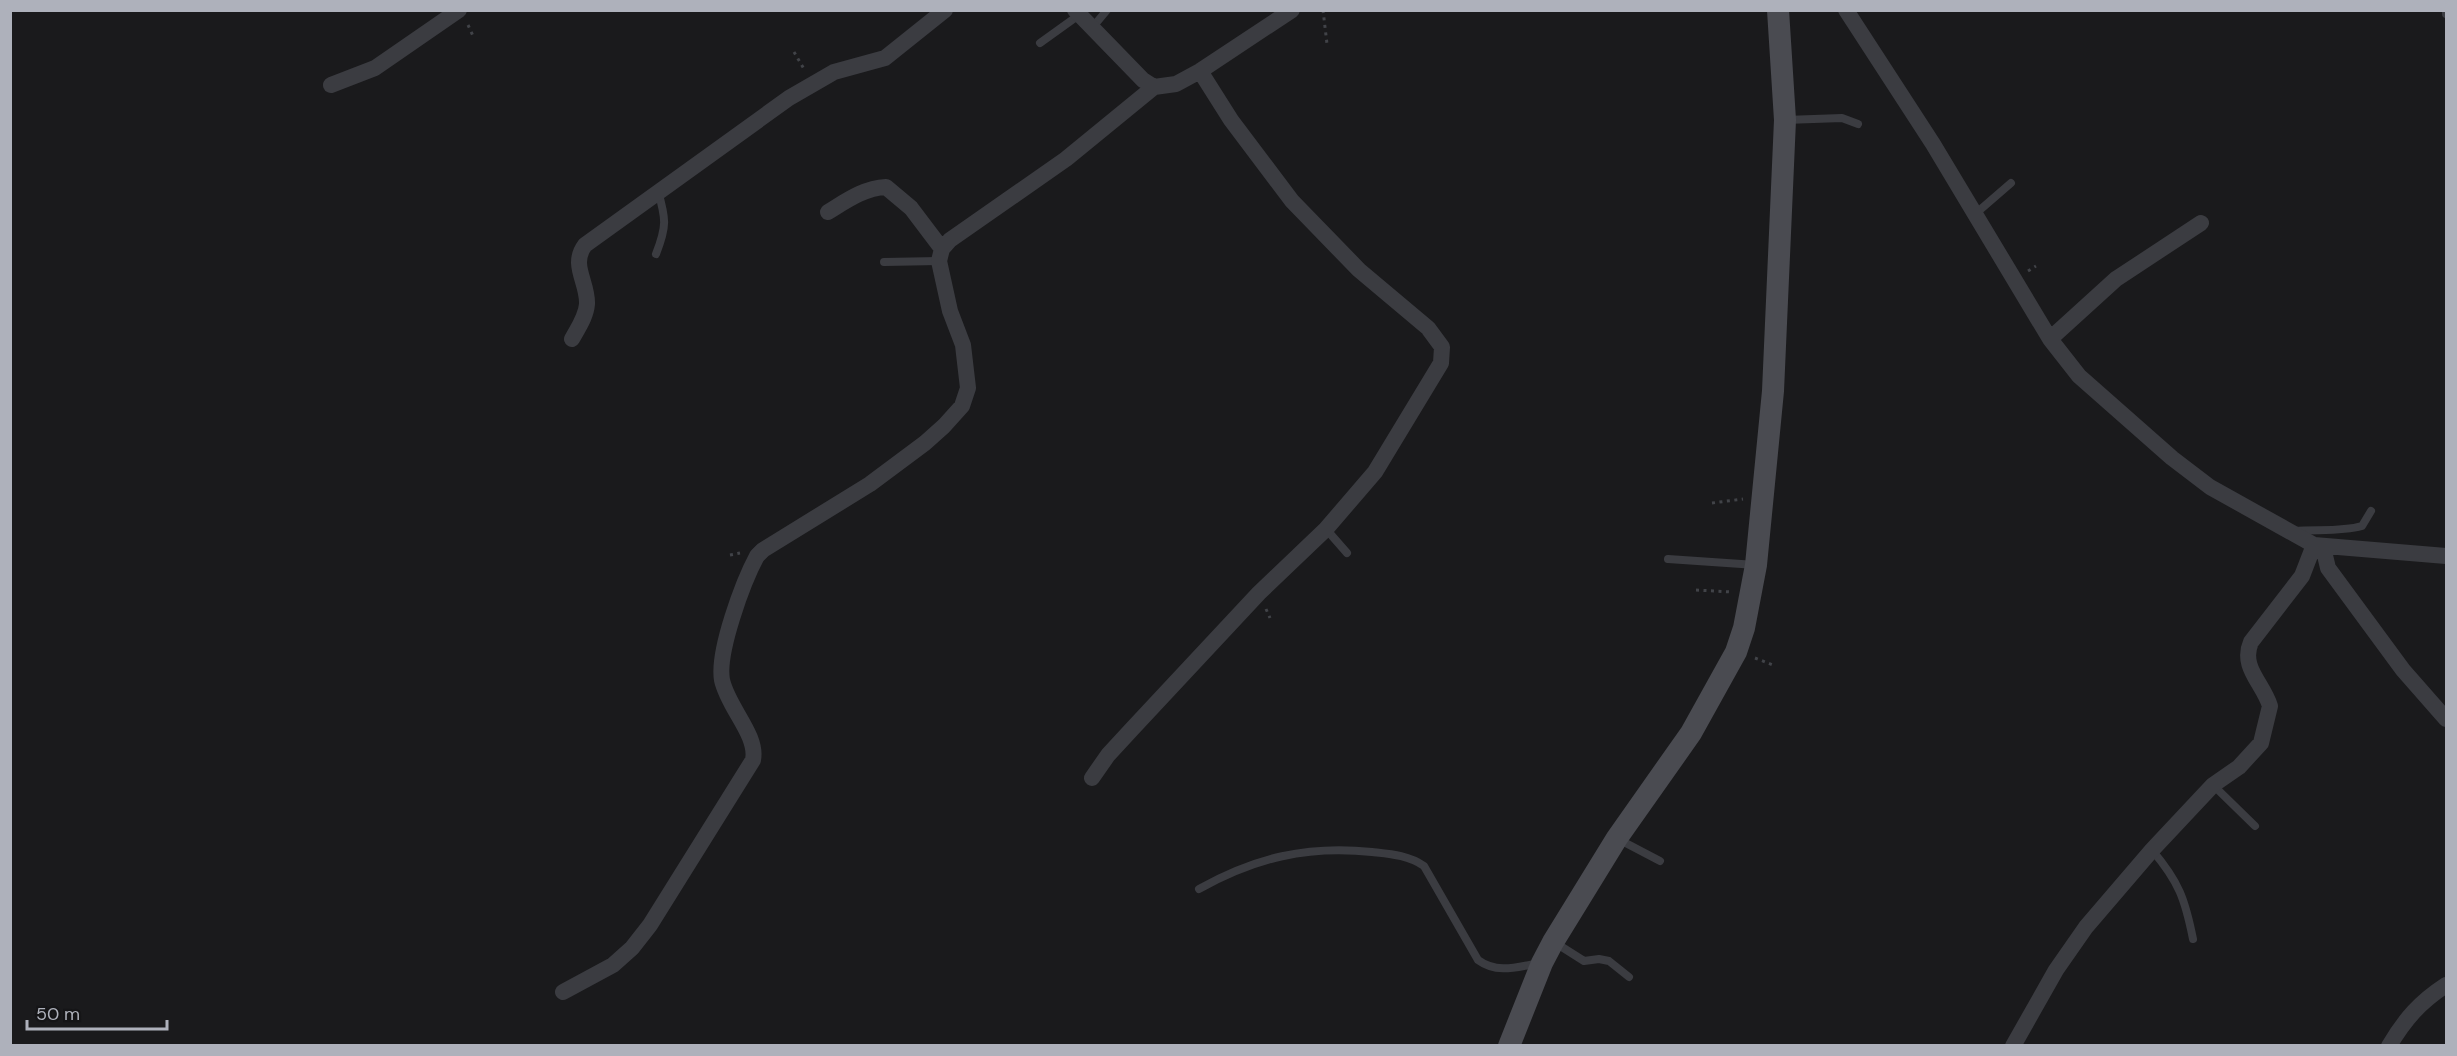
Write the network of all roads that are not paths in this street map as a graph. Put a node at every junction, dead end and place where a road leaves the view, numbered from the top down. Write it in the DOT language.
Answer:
graph roads {
  1 [pos="459,10"];
  2 [pos="945,10"];
  3 [pos="1107,10"];
  4 [pos="1292,10"];
  5 [pos="1778,10"];
  6 [pos="1846,10"];
  7 [pos="1077,13"];
  8 [pos="1092,28"];
  9 [pos="1040,43"];
  10 [pos="1200,71"];
  11 [pos="331,85"];
  12 [pos="1154,87"];
  13 [pos="1785,120"];
  14 [pos="1858,124"];
  15 [pos="2011,183"];
  16 [pos="658,190"];
  17 [pos="828,212"];
  18 [pos="1974,215"];
  19 [pos="2201,223"];
  20 [pos="656,254"];
  21 [pos="940,255"];
  22 [pos="884,262"];
  23 [pos="572,339"];
  24 [pos="2050,339"];
  25 [pos="2371,511"];
  26 [pos="1326,529"];
  27 [pos="2288,532"];
  28 [pos="2318,546"];
  29 [pos="1347,553"];
  30 [pos="2446,556"];
  31 [pos="1668,559"];
  32 [pos="1756,565"];
  33 [pos="2446,719"];
  34 [pos="1092,778"];
  35 [pos="2213,785"];
  36 [pos="2255,826"];
  37 [pos="1617,838"];
  38 [pos="2152,850"];
  39 [pos="1660,861"];
  40 [pos="1199,889"];
  41 [pos="2193,939"];
  42 [pos="1553,942"];
  43 [pos="1542,963"];
  44 [pos="1629,977"];
  45 [pos="2446,985"];
  46 [pos="563,992"];
  47 [pos="1509,1046"];
  48 [pos="2013,1046"];
  49 [pos="2389,1046"];
  1 -- 11 [label="street"];
  2 -- 16 [label="street"];
  3 -- 8 [label="lane"];
  4 -- 10 [label="street"];
  5 -- 13 [label="street"];
  6 -- 18 [label="street"];
  7 -- 8 [label="street"];
  7 -- 9 [label="lane"];
  8 -- 12 [label="street"];
  10 -- 12 [label="street"];
  10 -- 26 [label="street"];
  12 -- 21 [label="street"];
  13 -- 14 [label="lane"];
  13 -- 32 [label="street"];
  15 -- 18 [label="lane"];
  16 -- 20 [label="lane"];
  16 -- 23 [label="street"];
  17 -- 21 [label="street"];
  18 -- 24 [label="street"];
  19 -- 24 [label="street"];
  21 -- 22 [label="lane"];
  21 -- 46 [label="street"];
  24 -- 27 [label="street"];
  25 -- 27 [label="lane"];
  26 -- 29 [label="lane"];
  26 -- 34 [label="street"];
  27 -- 28 [label="street"];
  28 -- 30 [label="street"];
  28 -- 33 [label="street"];
  28 -- 35 [label="street"];
  31 -- 32 [label="lane"];
  32 -- 37 [label="street"];
  35 -- 36 [label="lane"];
  35 -- 38 [label="street"];
  37 -- 39 [label="lane"];
  37 -- 42 [label="street"];
  38 -- 41 [label="lane"];
  38 -- 48 [label="street"];
  40 -- 43 [label="lane"];
  42 -- 43 [label="street"];
  42 -- 44 [label="lane"];
  43 -- 47 [label="street"];
  45 -- 49 [label="street"];
}
